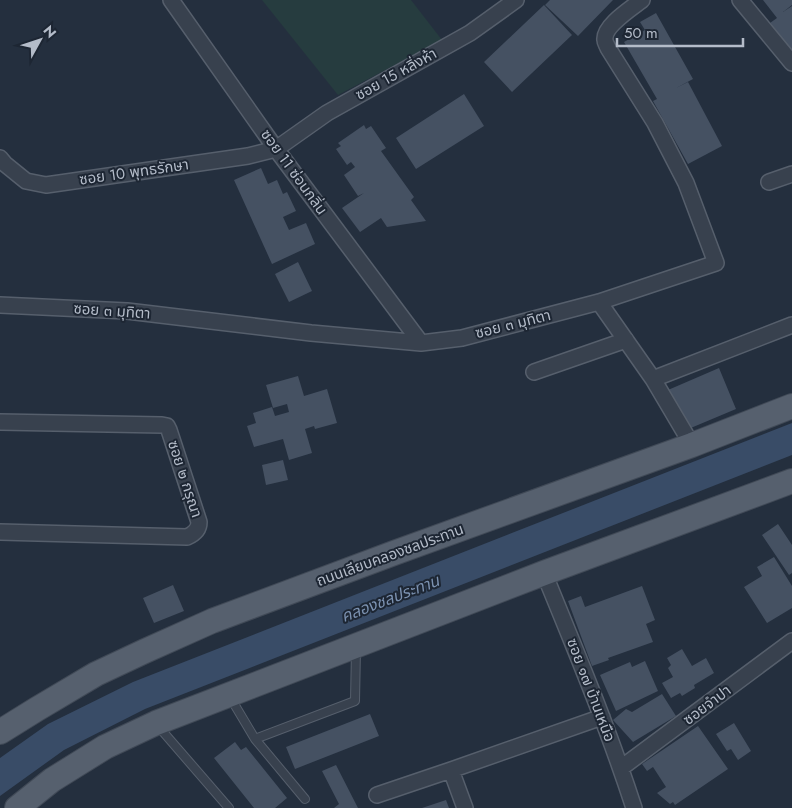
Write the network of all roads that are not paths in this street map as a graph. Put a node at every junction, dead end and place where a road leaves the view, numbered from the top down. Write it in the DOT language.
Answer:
graph roads {
  1 [pos="170,0"];
  2 [pos="516,0"];
  3 [pos="642,0"];
  4 [pos="740,0"];
  5 [pos="792,63"];
  6 [pos="276,149"];
  7 [pos="0,158"];
  8 [pos="792,174"];
  9 [pos="769,182"];
  10 [pos="599,302"];
  11 [pos="0,304"];
  12 [pos="792,325"];
  13 [pos="626,340"];
  14 [pos="421,342"];
  15 [pos="534,372"];
  16 [pos="652,379"];
  17 [pos="792,406"];
  18 [pos="0,422"];
  19 [pos="692,445"];
  20 [pos="792,481"];
  21 [pos="0,532"];
  22 [pos="544,573"];
  23 [pos="792,642"];
  24 [pos="356,647"];
  25 [pos="229,695"];
  26 [pos="602,717"];
  27 [pos="156,723"];
  28 [pos="0,732"];
  29 [pos="255,739"];
  30 [pos="621,768"];
  31 [pos="451,770"];
  32 [pos="376,794"];
  33 [pos="305,799"];
  34 [pos="17,808"];
  35 [pos="229,808"];
  36 [pos="465,808"];
  37 [pos="634,808"];
  1 -- 6 [label="street, ซอย 11 ซ่อนกลิ่น"];
  2 -- 6 [label="street, ซอย 15 หลิ่งห้า"];
  3 -- 10 [label="street, ซอย ๓ มุทิตา"];
  4 -- 5 [label="street"];
  6 -- 7 [label="street, ซอย 10 พุทธรักษา"];
  6 -- 14 [label="street, ซอย 11 ซ่อนกลิ่น"];
  8 -- 9 [label="street"];
  10 -- 13 [label="street"];
  10 -- 14 [label="street, ซอย ๓ มุทิตา"];
  11 -- 14 [label="street, ซอย ๓ มุทิตา"];
  12 -- 16 [label="street"];
  13 -- 15 [label="street"];
  13 -- 16 [label="street"];
  16 -- 19 [label="street"];
  17 -- 19 [label="main road, ถนนเลียบคลองชลประทาน"];
  18 -- 21 [label="street, ซอย ๒ กรุณา"];
  19 -- 28 [label="main road, ถนนเลียบคลองชลประทาน"];
  20 -- 22 [label="main road"];
  22 -- 24 [label="main road"];
  22 -- 26 [label="street, ซอย ๑๗ บ้านเหนือ"];
  23 -- 30 [label="street, ซอยจำปา"];
  24 -- 25 [label="main road"];
  24 -- 29 [label="lane"];
  25 -- 27 [label="main road"];
  25 -- 29 [label="lane"];
  26 -- 30 [label="street, ซอย ๑๗ บ้านเหนือ"];
  26 -- 31 [label="street"];
  27 -- 34 [label="main road"];
  27 -- 35 [label="lane"];
  29 -- 33 [label="lane"];
  30 -- 37 [label="street, ซอย ๑๗ บ้านเหนือ"];
  31 -- 32 [label="street"];
  31 -- 36 [label="street"];
}
